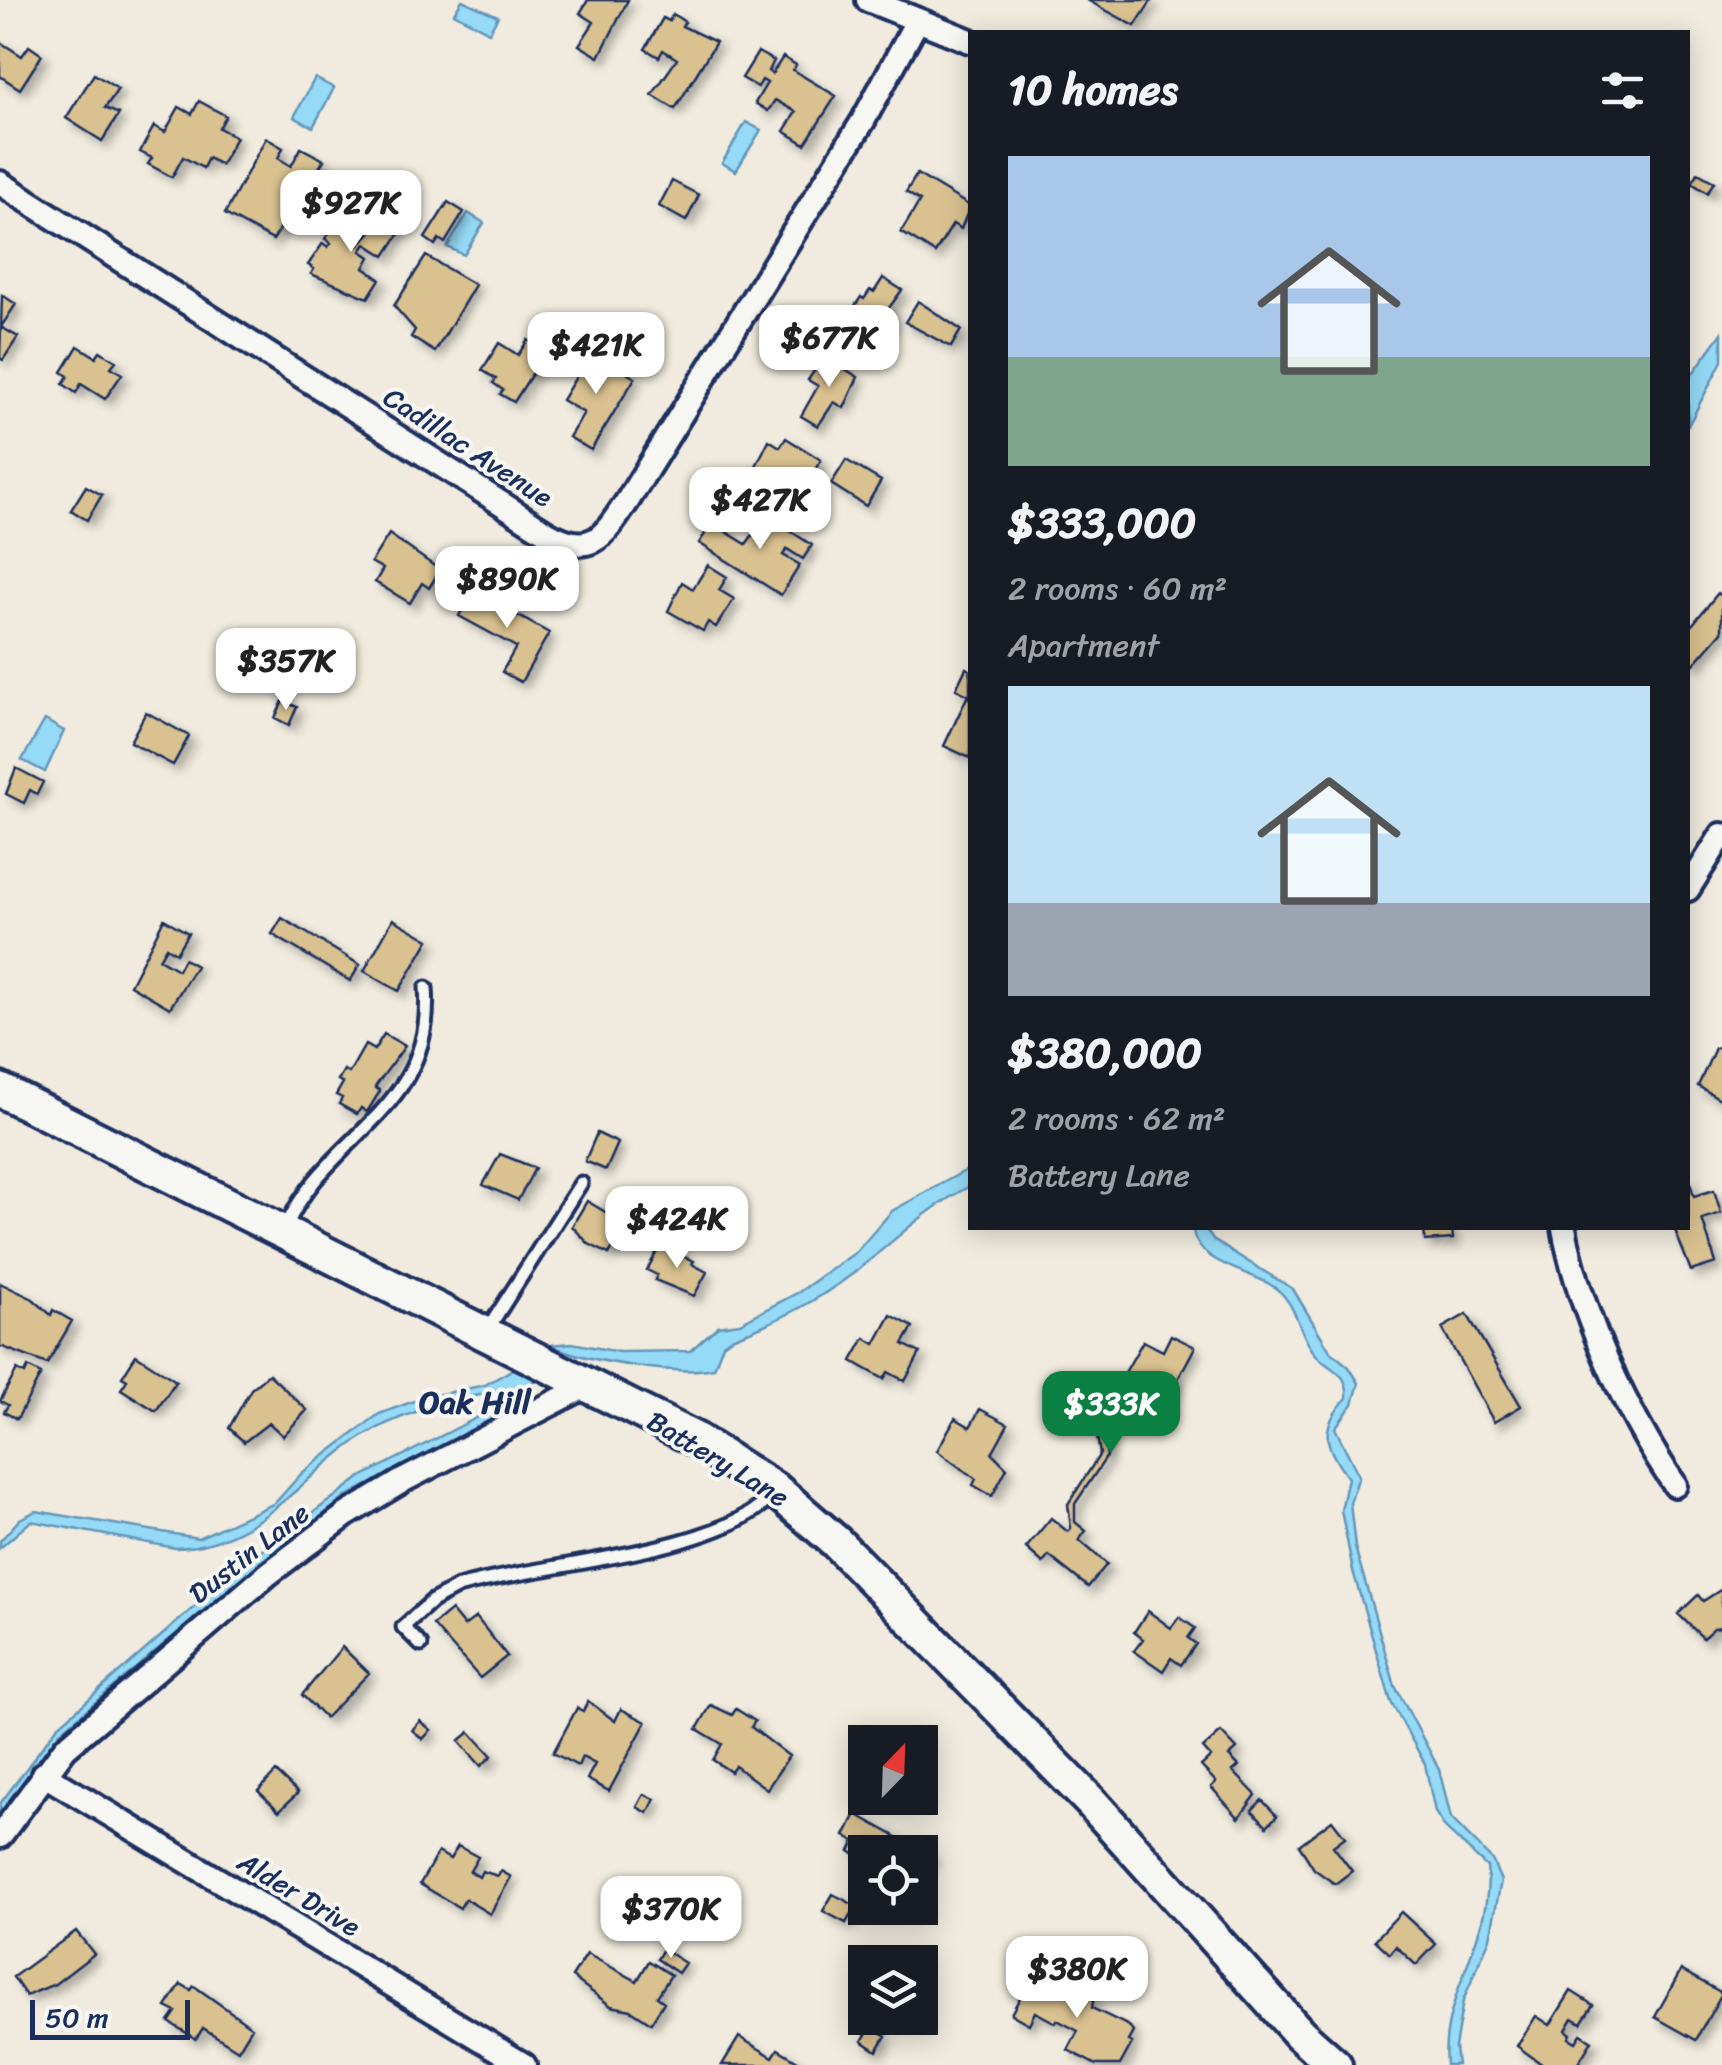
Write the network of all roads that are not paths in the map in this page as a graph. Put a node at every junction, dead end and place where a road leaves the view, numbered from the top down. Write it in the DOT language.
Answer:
graph roads {
  1 [pos="868,0"];
  2 [pos="917,21"];
  3 [pos="968,39"];
  4 [pos="0,183"];
  5 [pos="1722,835"];
  6 [pos="1690,886"];
  7 [pos="426,988"];
  8 [pos="0,1090"];
  9 [pos="580,1182"];
  10 [pos="1565,1230"];
  11 [pos="284,1234"];
  12 [pos="484,1335"];
  13 [pos="588,1385"];
  14 [pos="1675,1486"];
  15 [pos="777,1491"];
  16 [pos="422,1645"];
  17 [pos="43,1774"];
  18 [pos="0,1836"];
  19 [pos="524,2065"];
  20 [pos="1335,2065"];
  1 -- 2 [label="street"];
  2 -- 3 [label="street"];
  2 -- 4 [label="street, Cadillac Avenue"];
  5 -- 6 [label="street"];
  7 -- 11 [label="lane"];
  8 -- 11 [label="main road, Battery Lane"];
  9 -- 12 [label="lane"];
  10 -- 14 [label="street"];
  11 -- 12 [label="main road, Battery Lane"];
  12 -- 13 [label="main road, Battery Lane"];
  13 -- 15 [label="main road, Battery Lane"];
  13 -- 17 [label="street, Dustin Lane"];
  15 -- 16 [label="lane"];
  15 -- 20 [label="main road, Battery Lane"];
  17 -- 18 [label="street, Dustin Lane"];
  17 -- 19 [label="street, Alder Drive"];
}
